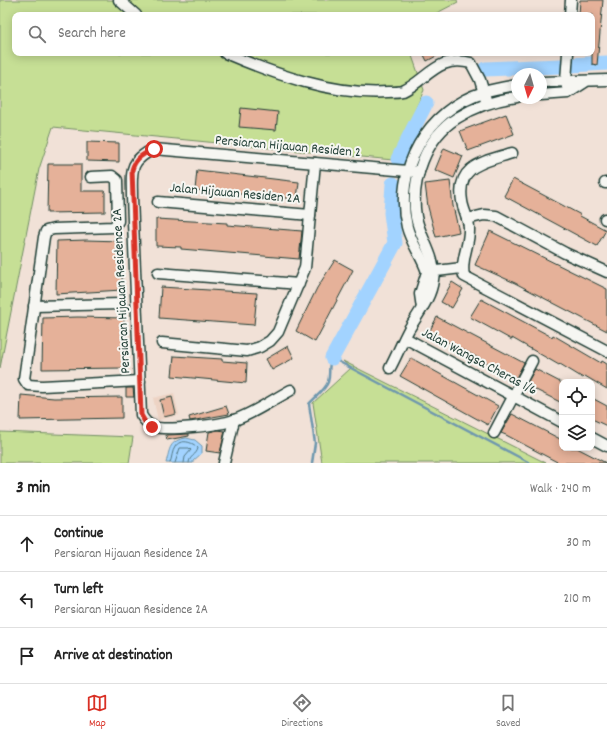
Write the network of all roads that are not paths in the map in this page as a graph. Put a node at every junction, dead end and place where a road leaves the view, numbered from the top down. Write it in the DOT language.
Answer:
graph roads {
  1 [pos="119,0"];
  2 [pos="571,0"];
  3 [pos="133,12"];
  4 [pos="570,12"];
  5 [pos="232,56"];
  6 [pos="568,56"];
  7 [pos="607,80"];
  8 [pos="566,81"];
  9 [pos="547,82"];
  10 [pos="585,82"];
  11 [pos="511,86"];
  12 [pos="484,92"];
  13 [pos="568,93"];
  14 [pos="547,95"];
  15 [pos="511,98"];
  16 [pos="487,103"];
  17 [pos="142,154"];
  18 [pos="512,154"];
  19 [pos="315,163"];
  20 [pos="407,171"];
  21 [pos="419,172"];
  22 [pos="91,177"];
  23 [pos="158,202"];
  24 [pos="310,215"];
  25 [pos="467,220"];
  26 [pos="462,268"];
  27 [pos="430,272"];
  28 [pos="607,272"];
  29 [pos="158,273"];
  30 [pos="299,284"];
  31 [pos="121,304"];
  32 [pos="34,306"];
  33 [pos="405,338"];
  34 [pos="162,343"];
  35 [pos="607,351"];
  36 [pos="532,361"];
  37 [pos="390,368"];
  38 [pos="140,381"];
  39 [pos="291,390"];
  40 [pos="512,396"];
  41 [pos="234,420"];
  42 [pos="559,420"];
  43 [pos="494,433"];
  44 [pos="595,440"];
  45 [pos="607,446"];
  46 [pos="224,463"];
  1 -- 3 [label="street"];
  2 -- 4 [label="street"];
  5 -- 12 [label="street"];
  6 -- 8 [label="street"];
  7 -- 10 [label="street"];
  8 -- 9 [label="street"];
  8 -- 10 [label="street"];
  8 -- 13 [label="street"];
  10 -- 13 [label="street"];
  11 -- 12 [label="street"];
  12 -- 16 [label="street"];
  12 -- 20 [label="street"];
  13 -- 14 [label="street"];
  15 -- 16 [label="street"];
  16 -- 21 [label="street"];
  17 -- 19 [label="street, Persiaran Hijauan Residen 2"];
  17 -- 38 [label="street, Persiaran Hijauan Residence 2A"];
  18 -- 25 [label="street"];
  19 -- 20 [label="street, Persiaran Hijauan Residen 2"];
  19 -- 24 [label="street, Jalan Hijauan Residen 2A"];
  20 -- 21 [label="street, Persiaran Hijauan Residen 2"];
  20 -- 27 [label="street"];
  21 -- 27 [label="street"];
  22 -- 32 [label="street"];
  23 -- 24 [label="street, Jalan Hijauan Residen 2A"];
  24 -- 30 [label="street, Jalan Hijauan Residen 2A"];
  25 -- 26 [label="street"];
  25 -- 28 [label="street"];
  26 -- 27 [label="street"];
  26 -- 35 [label="street"];
  27 -- 33 [label="street"];
  29 -- 30 [label="street"];
  30 -- 34 [label="street, Jalan Hijauan Residen 2A"];
  31 -- 32 [label="street"];
  32 -- 38 [label="street"];
  33 -- 37 [label="street"];
  33 -- 40 [label="street, Jalan Wangsa Cheras 1/6"];
  36 -- 40 [label="street"];
  38 -- 41 [label="street, Persiaran Hijauan Residence 2A"];
  39 -- 41 [label="street"];
  40 -- 42 [label="street, Jalan Wangsa Cheras 1/6"];
  40 -- 43 [label="street"];
  41 -- 46 [label="street"];
  44 -- 45 [label="street"];
}
